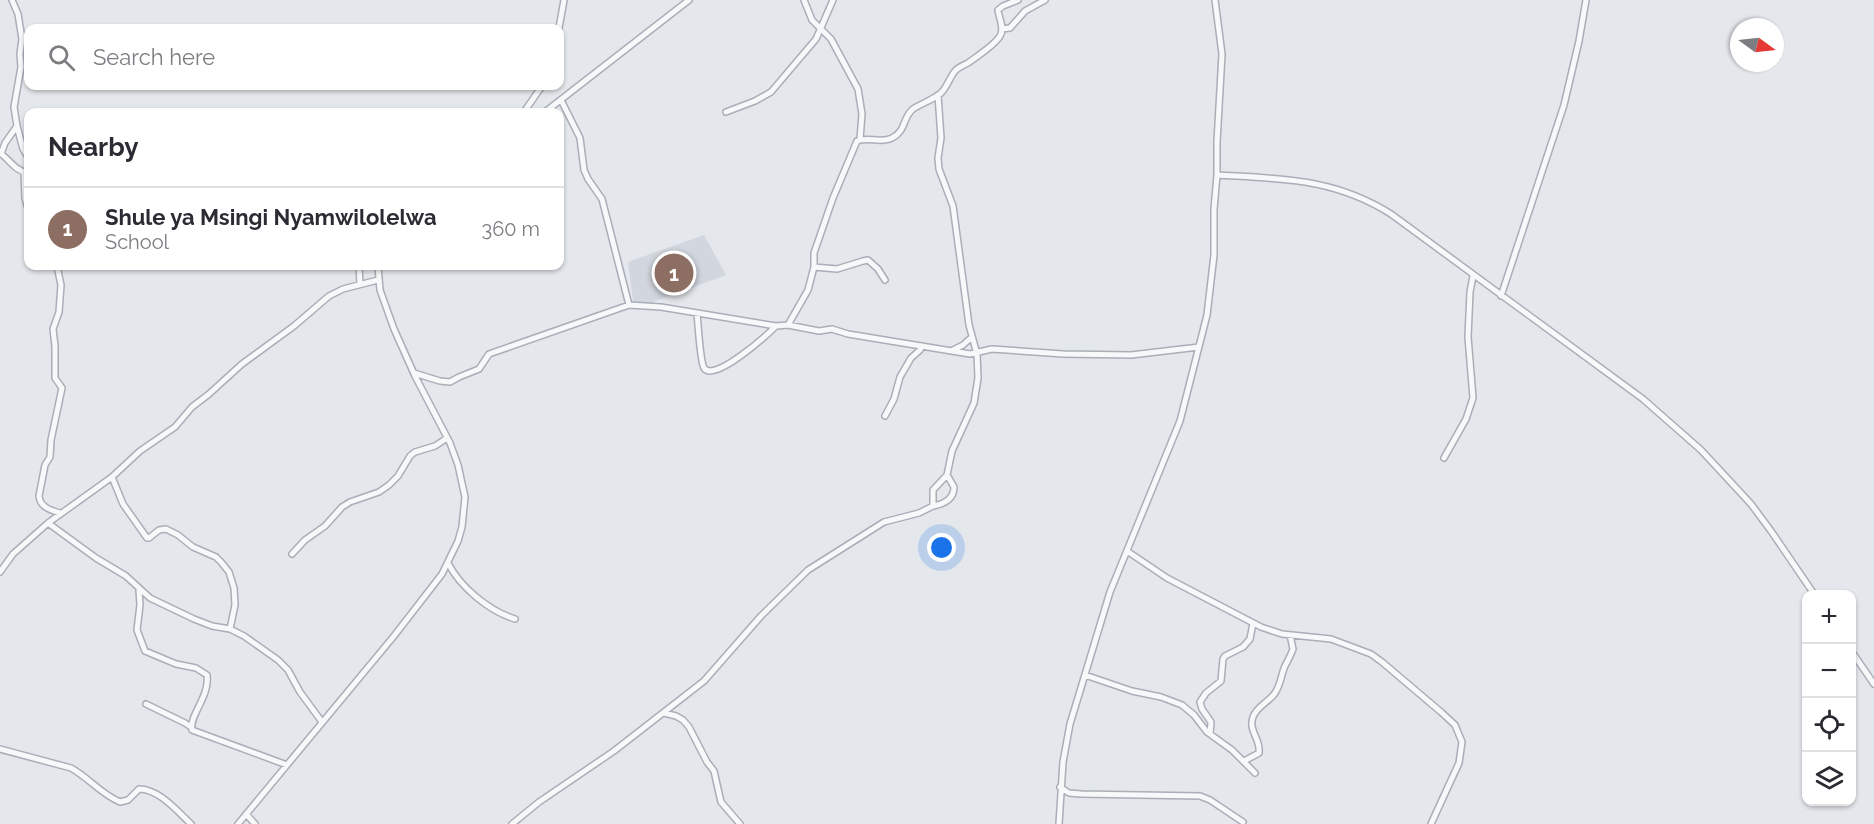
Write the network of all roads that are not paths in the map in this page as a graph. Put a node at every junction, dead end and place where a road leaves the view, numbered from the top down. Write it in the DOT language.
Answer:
graph roads {
  1 [pos="12,0"];
  2 [pos="564,0"];
  3 [pos="689,0"];
  4 [pos="804,0"];
  5 [pos="833,0"];
  6 [pos="1018,0"];
  7 [pos="1045,0"];
  8 [pos="1215,0"];
  9 [pos="1586,0"];
  10 [pos="560,24"];
  11 [pos="1002,29"];
  12 [pos="821,30"];
  13 [pos="539,90"];
  14 [pos="938,96"];
  15 [pos="561,100"];
  16 [pos="527,108"];
  17 [pos="550,108"];
  18 [pos="726,112"];
  19 [pos="17,126"];
  20 [pos="860,139"];
  21 [pos="24,151"];
  22 [pos="1,154"];
  23 [pos="24,172"];
  24 [pos="1217,175"];
  25 [pos="814,267"];
  26 [pos="58,270"];
  27 [pos="359,270"];
  28 [pos="378,270"];
  29 [pos="1473,276"];
  30 [pos="378,280"];
  31 [pos="885,280"];
  32 [pos="360,284"];
  33 [pos="1501,296"];
  34 [pos="629,305"];
  35 [pos="697,313"];
  36 [pos="788,325"];
  37 [pos="776,326"];
  38 [pos="972,337"];
  39 [pos="922,346"];
  40 [pos="1199,347"];
  41 [pos="952,350"];
  42 [pos="977,354"];
  43 [pos="414,373"];
  44 [pos="885,416"];
  45 [pos="447,438"];
  46 [pos="1444,458"];
  47 [pos="947,475"];
  48 [pos="112,477"];
  49 [pos="933,506"];
  50 [pos="60,513"];
  51 [pos="48,523"];
  52 [pos="1127,551"];
  53 [pos="292,554"];
  54 [pos="448,563"];
  55 [pos="0,572"];
  56 [pos="139,590"];
  57 [pos="1811,590"];
  58 [pos="515,619"];
  59 [pos="1253,623"];
  60 [pos="230,629"];
  61 [pos="1290,635"];
  62 [pos="1856,659"];
  63 [pos="1085,675"];
  64 [pos="1874,684"];
  65 [pos="146,704"];
  66 [pos="664,713"];
  67 [pos="322,722"];
  68 [pos="191,727"];
  69 [pos="1210,734"];
  70 [pos="0,749"];
  71 [pos="1244,761"];
  72 [pos="287,765"];
  73 [pos="1255,773"];
  74 [pos="1060,787"];
  75 [pos="246,814"];
  76 [pos="1243,822"];
  77 [pos="191,824"];
  78 [pos="238,824"];
  79 [pos="255,824"];
  80 [pos="512,824"];
  81 [pos="740,824"];
  82 [pos="1059,824"];
  83 [pos="1431,824"];
  1 -- 19 [label="street"];
  2 -- 10 [label="street"];
  3 -- 15 [label="street"];
  4 -- 12 [label="street"];
  5 -- 12 [label="street"];
  6 -- 11 [label="street"];
  7 -- 11 [label="street"];
  8 -- 24 [label="street"];
  9 -- 33 [label="street"];
  11 -- 14 [label="street"];
  12 -- 18 [label="street"];
  12 -- 20 [label="street"];
  13 -- 16 [label="street"];
  14 -- 20 [label="street"];
  14 -- 38 [label="street"];
  15 -- 17 [label="street"];
  15 -- 34 [label="street"];
  19 -- 21 [label="street"];
  19 -- 22 [label="street"];
  20 -- 25 [label="street"];
  22 -- 23 [label="street"];
  24 -- 29 [label="street"];
  24 -- 40 [label="street"];
  25 -- 31 [label="street"];
  25 -- 36 [label="street"];
  26 -- 50 [label="street"];
  27 -- 32 [label="street"];
  28 -- 30 [label="street"];
  29 -- 33 [label="street"];
  29 -- 46 [label="street"];
  30 -- 32 [label="street"];
  30 -- 43 [label="street"];
  32 -- 48 [label="street"];
  33 -- 57 [label="street"];
  34 -- 35 [label="street"];
  34 -- 43 [label="street"];
  35 -- 37 [label="street"];
  35 -- 37 [label="street"];
  36 -- 37 [label="street"];
  36 -- 39 [label="street"];
  38 -- 41 [label="street"];
  38 -- 42 [label="street"];
  39 -- 41 [label="street"];
  39 -- 44 [label="street"];
  40 -- 42 [label="street"];
  40 -- 52 [label="street"];
  41 -- 42 [label="street"];
  42 -- 47 [label="street"];
  43 -- 45 [label="street"];
  45 -- 53 [label="street"];
  45 -- 54 [label="street"];
  47 -- 49 [label="street"];
  47 -- 49 [label="street"];
  48 -- 50 [label="street"];
  48 -- 60 [label="street"];
  49 -- 66 [label="street"];
  50 -- 51 [label="street"];
  51 -- 55 [label="street"];
  51 -- 56 [label="street"];
  52 -- 59 [label="street"];
  52 -- 63 [label="street"];
  54 -- 58 [label="street"];
  54 -- 67 [label="street"];
  56 -- 60 [label="street"];
  56 -- 68 [label="street"];
  59 -- 61 [label="street"];
  59 -- 69 [label="street"];
  60 -- 67 [label="street"];
  61 -- 71 [label="street"];
  61 -- 83 [label="street"];
  62 -- 64 [label="street"];
  63 -- 69 [label="street"];
  63 -- 74 [label="street"];
  65 -- 68 [label="street"];
  66 -- 80 [label="street"];
  66 -- 81 [label="street"];
  67 -- 72 [label="street"];
  68 -- 72 [label="street"];
  69 -- 71 [label="street"];
  70 -- 77 [label="street"];
  71 -- 73 [label="street"];
  72 -- 75 [label="street"];
  74 -- 76 [label="street"];
  74 -- 82 [label="street"];
  75 -- 78 [label="street"];
  75 -- 79 [label="street"];
}
